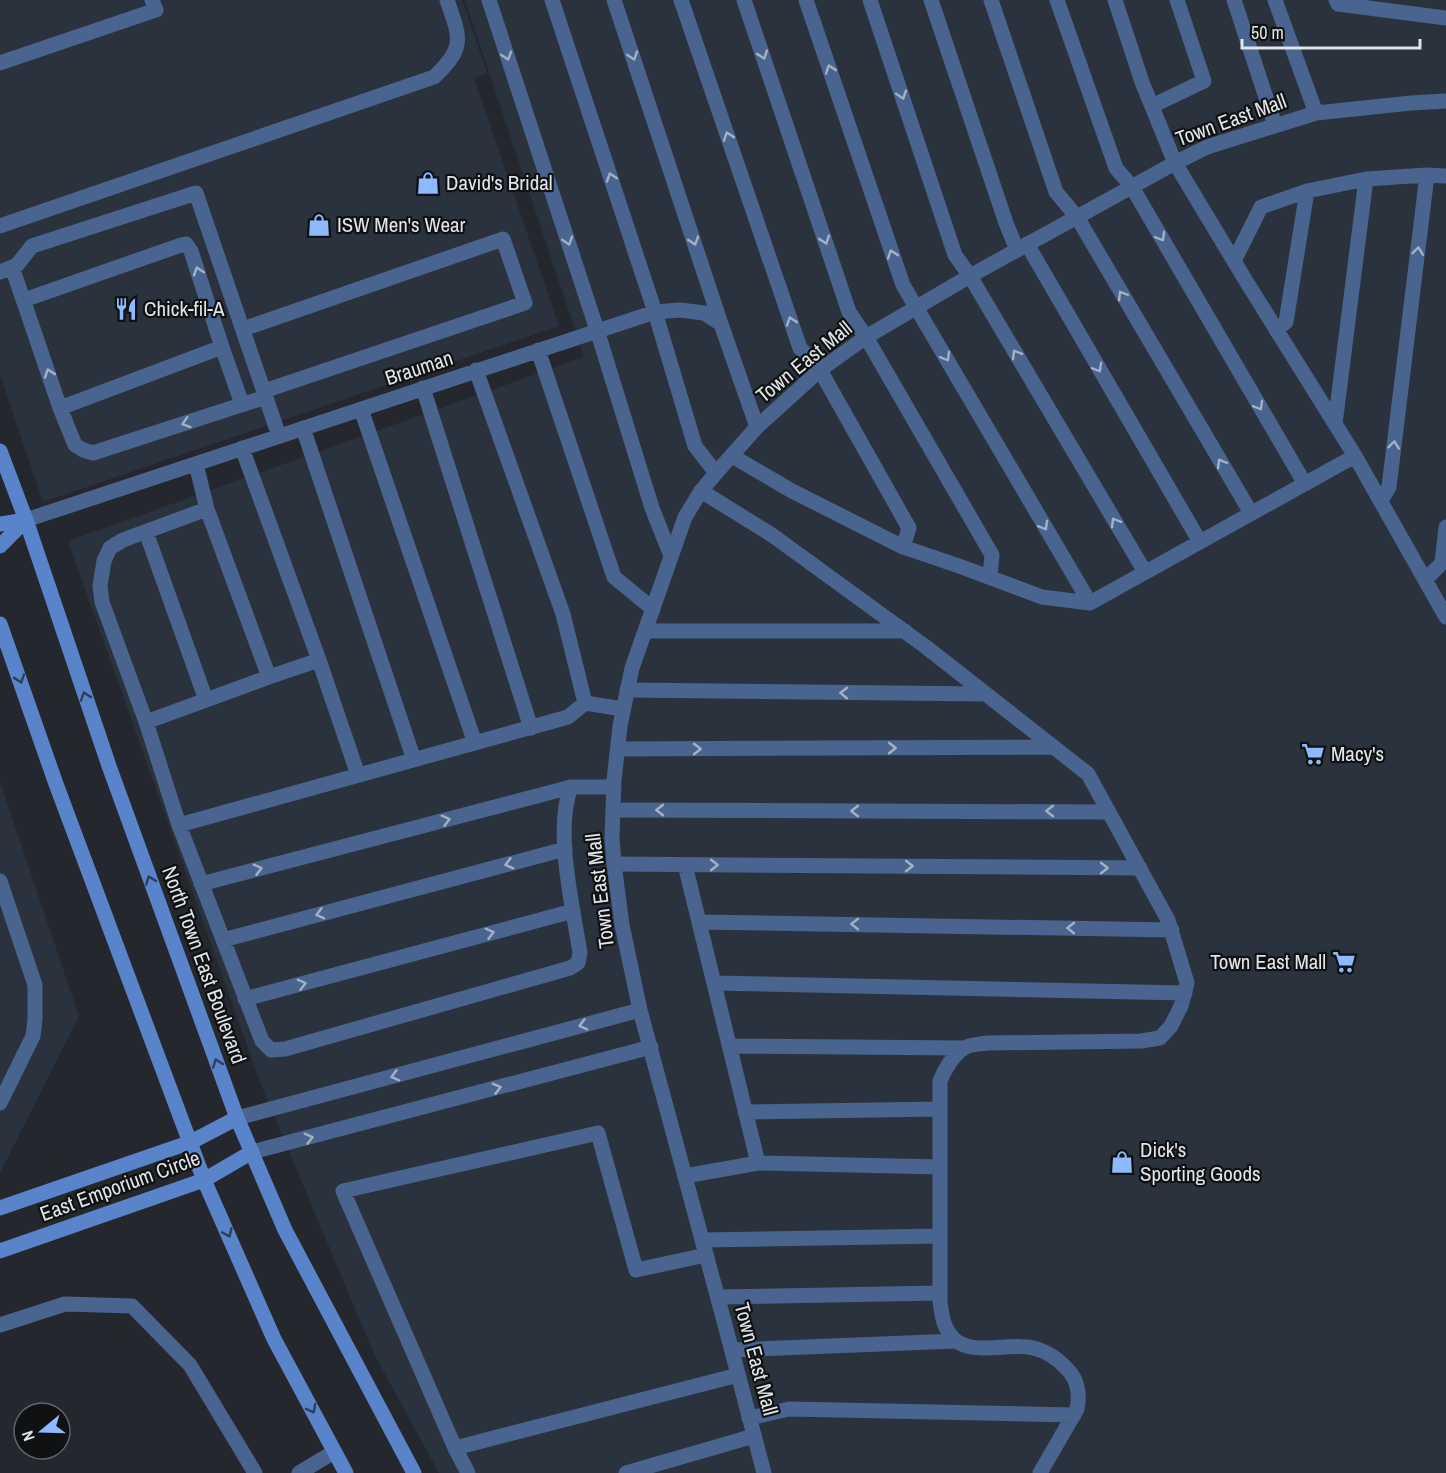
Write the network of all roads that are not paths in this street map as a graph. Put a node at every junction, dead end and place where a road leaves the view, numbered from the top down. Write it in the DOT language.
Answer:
graph roads {
  1 [pos="152,0"];
  2 [pos="447,0"];
  3 [pos="489,0"];
  4 [pos="552,0"];
  5 [pos="614,0"];
  6 [pos="681,0"];
  7 [pos="744,0"];
  8 [pos="806,0"];
  9 [pos="870,0"];
  10 [pos="931,0"];
  11 [pos="991,0"];
  12 [pos="1057,0"];
  13 [pos="1115,0"];
  14 [pos="1177,0"];
  15 [pos="1234,0"];
  16 [pos="1275,0"];
  17 [pos="1337,2"];
  18 [pos="1446,18"];
  19 [pos="0,63"];
  20 [pos="1446,101"];
  21 [pos="1152,106"];
  22 [pos="1316,113"];
  23 [pos="1275,125"];
  24 [pos="1175,163"];
  25 [pos="1427,175"];
  26 [pos="1446,176"];
  27 [pos="1366,179"];
  28 [pos="1132,187"];
  29 [pos="1306,191"];
  30 [pos="1077,217"];
  31 [pos="0,226"];
  32 [pos="1022,247"];
  33 [pos="1234,261"];
  34 [pos="6,269"];
  35 [pos="970,276"];
  36 [pos="24,300"];
  37 [pos="916,307"];
  38 [pos="656,312"];
  39 [pos="721,324"];
  40 [pos="243,329"];
  41 [pos="597,330"];
  42 [pos="1276,330"];
  43 [pos="866,337"];
  44 [pos="222,347"];
  45 [pos="538,350"];
  46 [pos="476,370"];
  47 [pos="820,370"];
  48 [pos="423,388"];
  49 [pos="265,394"];
  50 [pos="242,404"];
  51 [pos="60,408"];
  52 [pos="361,409"];
  53 [pos="1335,424"];
  54 [pos="757,427"];
  55 [pos="303,428"];
  56 [pos="279,436"];
  57 [pos="242,448"];
  58 [pos="0,451"];
  59 [pos="732,456"];
  60 [pos="1355,456"];
  61 [pos="196,464"];
  62 [pos="716,473"];
  63 [pos="1305,484"];
  64 [pos="701,491"];
  65 [pos="1381,501"];
  66 [pos="207,509"];
  67 [pos="1251,513"];
  68 [pos="26,520"];
  69 [pos="0,524"];
  70 [pos="1446,527"];
  71 [pos="146,532"];
  72 [pos="1200,542"];
  73 [pos="0,546"];
  74 [pos="903,547"];
  75 [pos="671,556"];
  76 [pos="1145,572"];
  77 [pos="990,577"];
  78 [pos="1425,580"];
  79 [pos="1090,603"];
  80 [pos="653,609"];
  81 [pos="1446,617"];
  82 [pos="0,624"];
  83 [pos="645,632"];
  84 [pos="904,632"];
  85 [pos="319,660"];
  86 [pos="269,677"];
  87 [pos="627,690"];
  88 [pos="986,694"];
  89 [pos="206,700"];
  90 [pos="585,703"];
  91 [pos="623,710"];
  92 [pos="146,722"];
  93 [pos="531,728"];
  94 [pos="475,743"];
  95 [pos="1054,747"];
  96 [pos="618,749"];
  97 [pos="414,760"];
  98 [pos="358,775"];
  99 [pos="571,787"];
  100 [pos="614,787"];
  101 [pos="613,810"];
  102 [pos="1109,812"];
  103 [pos="179,825"];
  104 [pos="565,849"];
  105 [pos="614,864"];
  106 [pos="685,864"];
  107 [pos="1140,868"];
  108 [pos="0,881"];
  109 [pos="201,884"];
  110 [pos="573,911"];
  111 [pos="699,921"];
  112 [pos="1172,930"];
  113 [pos="223,940"];
  114 [pos="714,983"];
  115 [pos="1185,993"];
  116 [pos="245,999"];
  117 [pos="640,1010"];
  118 [pos="729,1046"];
  119 [pos="651,1047"];
  120 [pos="963,1048"];
  121 [pos="0,1102"];
  122 [pos="940,1109"];
  123 [pos="745,1112"];
  124 [pos="237,1118"];
  125 [pos="190,1142"];
  126 [pos="252,1152"];
  127 [pos="758,1163"];
  128 [pos="940,1167"];
  129 [pos="685,1176"];
  130 [pos="204,1180"];
  131 [pos="0,1208"];
  132 [pos="940,1236"];
  133 [pos="704,1247"];
  134 [pos="0,1251"];
  135 [pos="940,1293"];
  136 [pos="718,1297"];
  137 [pos="0,1325"];
  138 [pos="957,1341"];
  139 [pos="732,1350"];
  140 [pos="738,1375"];
  141 [pos="1074,1415"];
  142 [pos="749,1418"];
  143 [pos="754,1436"];
  144 [pos="455,1448"];
  145 [pos="334,1452"];
  146 [pos="255,1473"];
  147 [pos="299,1473"];
  148 [pos="346,1473"];
  149 [pos="414,1473"];
  150 [pos="468,1473"];
  151 [pos="626,1473"];
  152 [pos="764,1473"];
  153 [pos="1040,1473"];
  1 -- 19 [label="street"];
  2 -- 31 [label="street"];
  3 -- 41 [label="street, one-way"];
  38 -- 4 [label="street, one-way"];
  5 -- 39 [label="street, one-way"];
  47 -- 6 [label="street, one-way"];
  7 -- 43 [label="street, one-way"];
  37 -- 8 [label="street, one-way"];
  9 -- 35 [label="street, one-way"];
  10 -- 32 [label="street"];
  11 -- 30 [label="street"];
  12 -- 28 [label="street"];
  13 -- 21 [label="street"];
  14 -- 21 [label="street"];
  15 -- 23 [label="street"];
  16 -- 22 [label="street"];
  17 -- 18 [label="street"];
  20 -- 22 [label="street, Town East Mall"];
  21 -- 24 [label="street"];
  22 -- 23 [label="street, Town East Mall"];
  23 -- 24 [label="street, Town East Mall"];
  24 -- 28 [label="street, Town East Mall"];
  24 -- 33 [label="street"];
  25 -- 26 [label="street"];
  25 -- 27 [label="street"];
  65 -- 25 [label="street, one-way"];
  27 -- 29 [label="street"];
  27 -- 53 [label="street"];
  28 -- 30 [label="street, Town East Mall"];
  28 -- 63 [label="street, one-way"];
  29 -- 33 [label="street"];
  29 -- 42 [label="street"];
  30 -- 32 [label="street, Town East Mall"];
  67 -- 30 [label="street, one-way"];
  32 -- 35 [label="street, Town East Mall"];
  32 -- 72 [label="street, one-way"];
  33 -- 42 [label="street"];
  34 -- 36 [label="street"];
  34 -- 40 [label="street"];
  35 -- 37 [label="street, Town East Mall"];
  76 -- 35 [label="street, one-way"];
  44 -- 36 [label="street, one-way"];
  51 -- 36 [label="street, one-way"];
  37 -- 43 [label="street, Town East Mall"];
  37 -- 79 [label="street, one-way"];
  38 -- 39 [label="street, Brauman"];
  38 -- 41 [label="street, Brauman"];
  38 -- 62 [label="street"];
  39 -- 54 [label="street"];
  40 -- 49 [label="street"];
  40 -- 49 [label="street"];
  41 -- 45 [label="street, Brauman"];
  41 -- 75 [label="street"];
  42 -- 53 [label="street"];
  43 -- 47 [label="street, Town East Mall"];
  43 -- 77 [label="street"];
  44 -- 50 [label="street"];
  44 -- 51 [label="street"];
  45 -- 46 [label="street, Brauman"];
  45 -- 80 [label="street"];
  46 -- 48 [label="street, Brauman"];
  46 -- 90 [label="street"];
  47 -- 54 [label="street, Town East Mall"];
  47 -- 74 [label="street"];
  48 -- 52 [label="street, Brauman"];
  48 -- 93 [label="street"];
  49 -- 50 [label="street"];
  49 -- 56 [label="street"];
  50 -- 51 [label="street, one-way"];
  52 -- 55 [label="street, Brauman"];
  52 -- 94 [label="street"];
  53 -- 60 [label="street"];
  54 -- 59 [label="street, Town East Mall"];
  55 -- 56 [label="street, Brauman"];
  55 -- 97 [label="street"];
  56 -- 57 [label="street, Brauman"];
  57 -- 61 [label="street, Brauman"];
  57 -- 85 [label="street"];
  58 -- 68 [label="main road, North Town East Boulevard"];
  59 -- 62 [label="street, Town East Mall"];
  59 -- 74 [label="street"];
  60 -- 63 [label="street"];
  60 -- 65 [label="street"];
  61 -- 66 [label="street"];
  61 -- 68 [label="street, Brauman"];
  62 -- 64 [label="street, Town East Mall"];
  63 -- 67 [label="street"];
  64 -- 75 [label="street, Town East Mall"];
  64 -- 84 [label="street"];
  65 -- 78 [label="street"];
  66 -- 71 [label="street"];
  66 -- 86 [label="street"];
  67 -- 72 [label="street"];
  68 -- 69 [label="main road"];
  68 -- 73 [label="main road"];
  124 -- 68 [label="main road, North Town East Boulevard, one-way"];
  70 -- 78 [label="street"];
  71 -- 89 [label="street"];
  71 -- 92 [label="street"];
  72 -- 76 [label="street"];
  74 -- 77 [label="street"];
  75 -- 80 [label="street, Town East Mall"];
  76 -- 79 [label="street"];
  77 -- 79 [label="street"];
  78 -- 81 [label="street"];
  80 -- 83 [label="street, Town East Mall"];
  82 -- 125 [label="main road, one-way"];
  83 -- 84 [label="street"];
  83 -- 87 [label="street, Town East Mall"];
  84 -- 88 [label="street"];
  85 -- 86 [label="street"];
  85 -- 98 [label="street"];
  86 -- 89 [label="street"];
  88 -- 87 [label="street, one-way"];
  87 -- 91 [label="street, Town East Mall"];
  88 -- 95 [label="street"];
  89 -- 92 [label="street"];
  90 -- 91 [label="street"];
  90 -- 93 [label="street"];
  91 -- 96 [label="street, Town East Mall"];
  92 -- 103 [label="street"];
  93 -- 94 [label="street"];
  94 -- 97 [label="street"];
  96 -- 95 [label="street, one-way"];
  95 -- 102 [label="street"];
  96 -- 100 [label="street, Town East Mall"];
  97 -- 98 [label="street"];
  98 -- 103 [label="street"];
  99 -- 100 [label="street"];
  99 -- 104 [label="street"];
  109 -- 99 [label="street, one-way"];
  100 -- 101 [label="street, Town East Mall"];
  102 -- 101 [label="street, one-way"];
  101 -- 105 [label="street, Town East Mall"];
  102 -- 107 [label="street"];
  103 -- 109 [label="street"];
  104 -- 110 [label="street"];
  104 -- 113 [label="street, one-way"];
  105 -- 106 [label="street"];
  105 -- 117 [label="street, Town East Mall"];
  106 -- 107 [label="street, one-way"];
  106 -- 111 [label="street"];
  107 -- 112 [label="street"];
  108 -- 121 [label="street"];
  109 -- 113 [label="street"];
  116 -- 110 [label="street, one-way"];
  110 -- 116 [label="street"];
  112 -- 111 [label="street, one-way"];
  111 -- 114 [label="street"];
  112 -- 115 [label="street"];
  113 -- 116 [label="street"];
  114 -- 115 [label="street"];
  114 -- 118 [label="street"];
  115 -- 120 [label="street"];
  117 -- 119 [label="street, Town East Mall"];
  117 -- 124 [label="street, one-way"];
  118 -- 120 [label="street"];
  118 -- 123 [label="street"];
  126 -- 119 [label="street, one-way"];
  119 -- 129 [label="street, Town East Mall"];
  120 -- 122 [label="street"];
  122 -- 123 [label="street"];
  122 -- 128 [label="street"];
  123 -- 127 [label="street"];
  124 -- 125 [label="main road, East Emporium Circle"];
  124 -- 126 [label="main road, North Town East Boulevard"];
  125 -- 130 [label="main road"];
  125 -- 131 [label="main road, East Emporium Circle"];
  126 -- 130 [label="main road, East Emporium Circle"];
  126 -- 149 [label="main road, North Town East Boulevard"];
  127 -- 128 [label="street"];
  127 -- 129 [label="street"];
  128 -- 132 [label="street"];
  129 -- 133 [label="street, Town East Mall"];
  130 -- 134 [label="main road, East Emporium Circle"];
  130 -- 145 [label="main road, one-way"];
  132 -- 133 [label="street"];
  132 -- 135 [label="street"];
  133 -- 136 [label="street, Town East Mall"];
  133 -- 144 [label="street"];
  135 -- 136 [label="street"];
  135 -- 138 [label="street"];
  136 -- 139 [label="street, Town East Mall"];
  137 -- 146 [label="street"];
  138 -- 139 [label="street"];
  138 -- 141 [label="street"];
  139 -- 140 [label="street, Town East Mall"];
  140 -- 142 [label="street, Town East Mall"];
  140 -- 144 [label="street"];
  141 -- 142 [label="street"];
  141 -- 153 [label="street"];
  142 -- 143 [label="street, Town East Mall"];
  143 -- 151 [label="street"];
  143 -- 152 [label="street, Town East Mall"];
  144 -- 150 [label="street"];
  145 -- 147 [label="street"];
  145 -- 148 [label="main road"];
}
